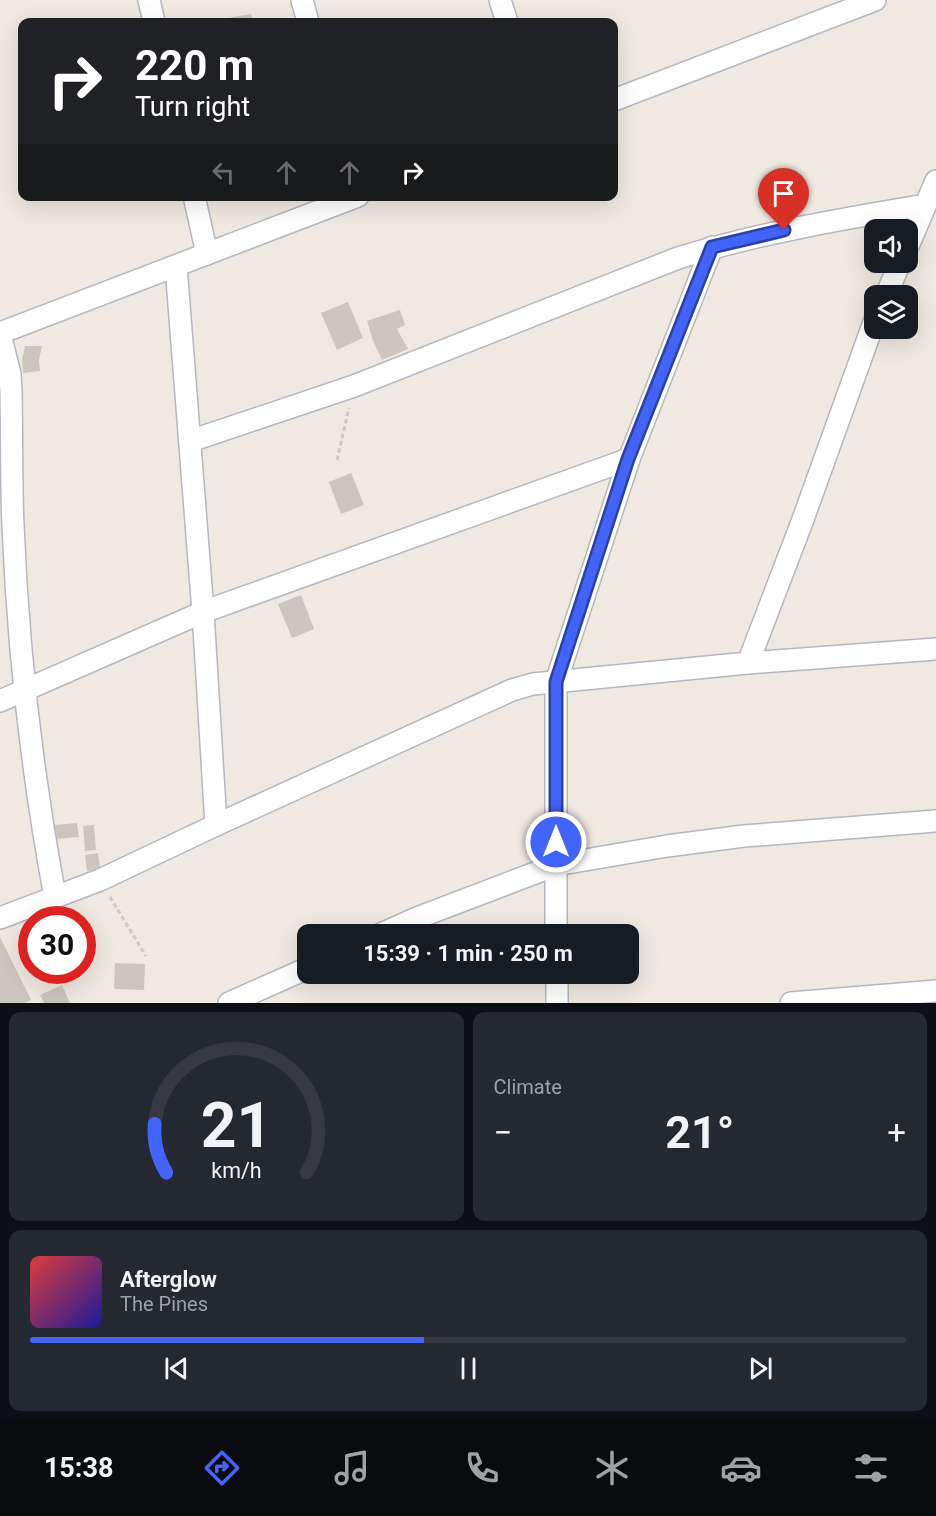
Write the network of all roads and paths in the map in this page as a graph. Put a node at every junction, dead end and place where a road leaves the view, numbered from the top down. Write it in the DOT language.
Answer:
graph roads {
  1 [pos="149,0"];
  2 [pos="302,0"];
  3 [pos="500,0"];
  4 [pos="874,0"];
  5 [pos="153,18"];
  6 [pos="307,18"];
  7 [pos="506,18"];
  8 [pos="618,98"];
  9 [pos="936,181"];
  10 [pos="195,201"];
  11 [pos="345,201"];
  12 [pos="925,205"];
  13 [pos="918,222"];
  14 [pos="712,247"];
  15 [pos="207,254"];
  16 [pos="176,266"];
  17 [pos="0,333"];
  18 [pos="868,339"];
  19 [pos="354,386"];
  20 [pos="190,441"];
  21 [pos="628,459"];
  22 [pos="337,460"];
  23 [pos="204,612"];
  24 [pos="936,649"];
  25 [pos="748,663"];
  26 [pos="556,682"];
  27 [pos="26,690"];
  28 [pos="0,701"];
  29 [pos="936,821"];
  30 [pos="216,825"];
  31 [pos="556,865"];
  32 [pos="100,880"];
  33 [pos="55,897"];
  34 [pos="0,918"];
  35 [pos="404,924"];
  36 [pos="556,924"];
  37 [pos="146,957"];
  38 [pos="297,973"];
  39 [pos="556,984"];
  40 [pos="936,990"];
  41 [pos="229,1003"];
  42 [pos="557,1003"];
  43 [pos="791,1003"];
  1 -- 5 [label="street"];
  2 -- 6 [label="street"];
  3 -- 7 [label="street"];
  4 -- 8 [label="street"];
  9 -- 12 [label="street"];
  10 -- 15 [label="street"];
  11 -- 15 [label="street"];
  12 -- 13 [label="street"];
  12 -- 14 [label="street"];
  14 -- 19 [label="street"];
  14 -- 21 [label="street"];
  15 -- 16 [label="street"];
  16 -- 17 [label="street"];
  16 -- 20 [label="street"];
  17 -- 27 [label="street"];
  18 -- 25 [label="street"];
  19 -- 20 [label="street"];
  19 -- 22 [label="path"];
  20 -- 23 [label="street"];
  21 -- 23 [label="street"];
  21 -- 26 [label="street"];
  23 -- 27 [label="street"];
  23 -- 30 [label="street"];
  24 -- 25 [label="street"];
  25 -- 26 [label="street"];
  26 -- 30 [label="street"];
  26 -- 31 [label="street"];
  27 -- 28 [label="street"];
  27 -- 33 [label="street"];
  29 -- 31 [label="street"];
  30 -- 32 [label="street"];
  31 -- 35 [label="street"];
  31 -- 36 [label="street"];
  32 -- 33 [label="street"];
  32 -- 37 [label="path"];
  33 -- 34 [label="street"];
  38 -- 41 [label="street"];
  39 -- 42 [label="street"];
  40 -- 43 [label="street"];
}
